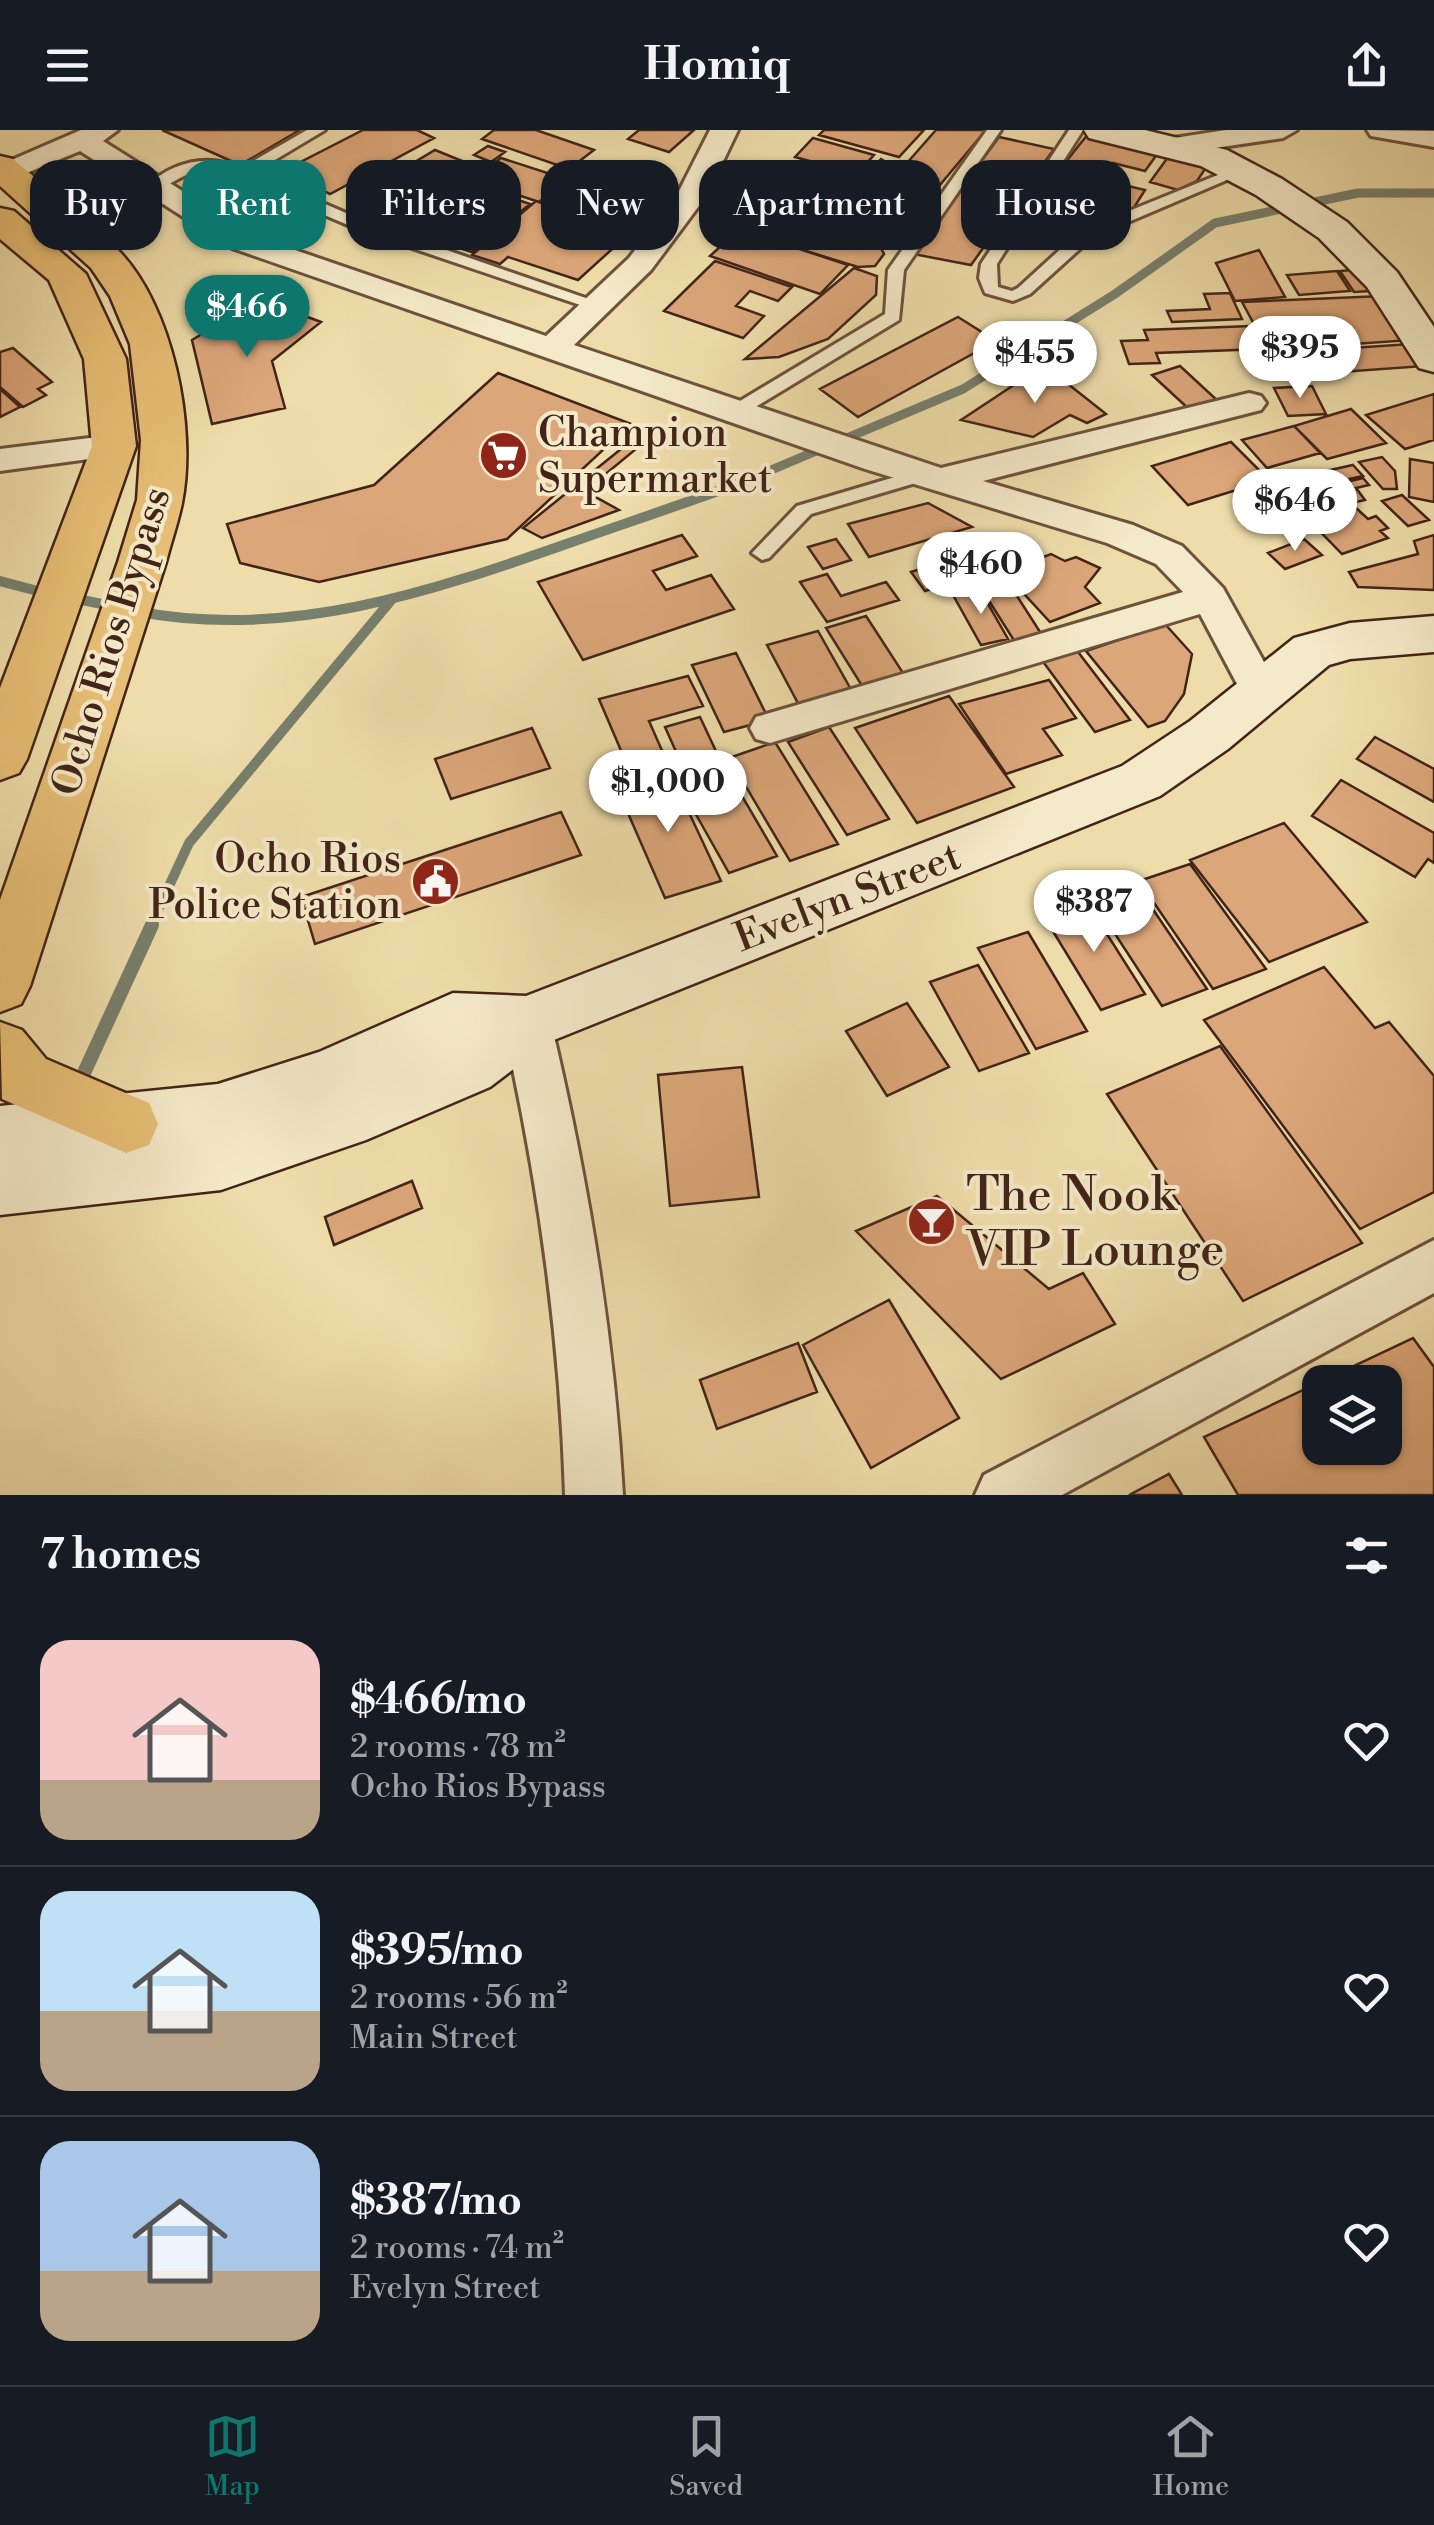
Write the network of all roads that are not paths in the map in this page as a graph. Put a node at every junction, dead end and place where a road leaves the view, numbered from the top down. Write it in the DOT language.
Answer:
graph roads {
  1 [pos="318,130"];
  2 [pos="724,130"];
  3 [pos="994,130"];
  4 [pos="1076,130"];
  5 [pos="1102,130"];
  6 [pos="1284,130"];
  7 [pos="1380,130"];
  8 [pos="94,135"];
  9 [pos="1434,139"];
  10 [pos="1174,146"];
  11 [pos="122,160"];
  12 [pos="264,160"];
  13 [pos="1056,160"];
  14 [pos="2,171"];
  15 [pos="1253,178"];
  16 [pos="326,210"];
  17 [pos="0,219"];
  18 [pos="1131,219"];
  19 [pos="265,250"];
  20 [pos="998,250"];
  21 [pos="1070,250"];
  22 [pos="598,305"];
  23 [pos="551,349"];
  24 [pos="1434,359"];
  25 [pos="1249,403"];
  26 [pos="736,411"];
  27 [pos="114,446"];
  28 [pos="0,460"];
  29 [pos="931,477"];
  30 [pos="762,553"];
  31 [pos="1210,597"];
  32 [pos="1430,657"];
  33 [pos="1260,691"];
  34 [pos="770,728"];
  35 [pos="0,759"];
  36 [pos="0,986"];
  37 [pos="527,1023"];
  38 [pos="0,1049"];
  39 [pos="126,1124"];
  40 [pos="0,1135"];
  41 [pos="0,1184"];
  42 [pos="1434,1265"];
  43 [pos="594,1495"];
  44 [pos="1004,1495"];
  1 -- 12 [label="lane"];
  2 -- 22 [label="street"];
  3 -- 26 [label="lane"];
  4 -- 13 [label="lane"];
  5 -- 10 [label="street"];
  6 -- 10 [label="street"];
  6 -- 15 [label="street"];
  7 -- 9 [label="street"];
  8 -- 11 [label="street"];
  8 -- 14 [label="street"];
  10 -- 15 [label="street"];
  14 -- 36 [label="main road, Ocho Rios Bypass"];
  15 -- 18 [label="lane"];
  15 -- 24 [label="street"];
  16 -- 22 [label="lane"];
  17 -- 27 [label="main road, Ocho Rios Bypass"];
  19 -- 23 [label="street"];
  20 -- 21 [label="lane"];
  22 -- 23 [label="street"];
  23 -- 26 [label="street"];
  25 -- 29 [label="street"];
  26 -- 29 [label="street"];
  27 -- 28 [label="street"];
  27 -- 35 [label="main road, Ocho Rios Bypass"];
  29 -- 30 [label="lane"];
  29 -- 31 [label="street"];
  31 -- 33 [label="street"];
  31 -- 34 [label="street"];
  32 -- 33 [label="street"];
  33 -- 37 [label="street, Evelyn Street"];
  37 -- 39 [label="street, Evelyn Street"];
  37 -- 41 [label="street, Evelyn Street"];
  37 -- 43 [label="street"];
  38 -- 39 [label="main road"];
  39 -- 40 [label="street, Evelyn Street"];
  42 -- 44 [label="street"];
}
